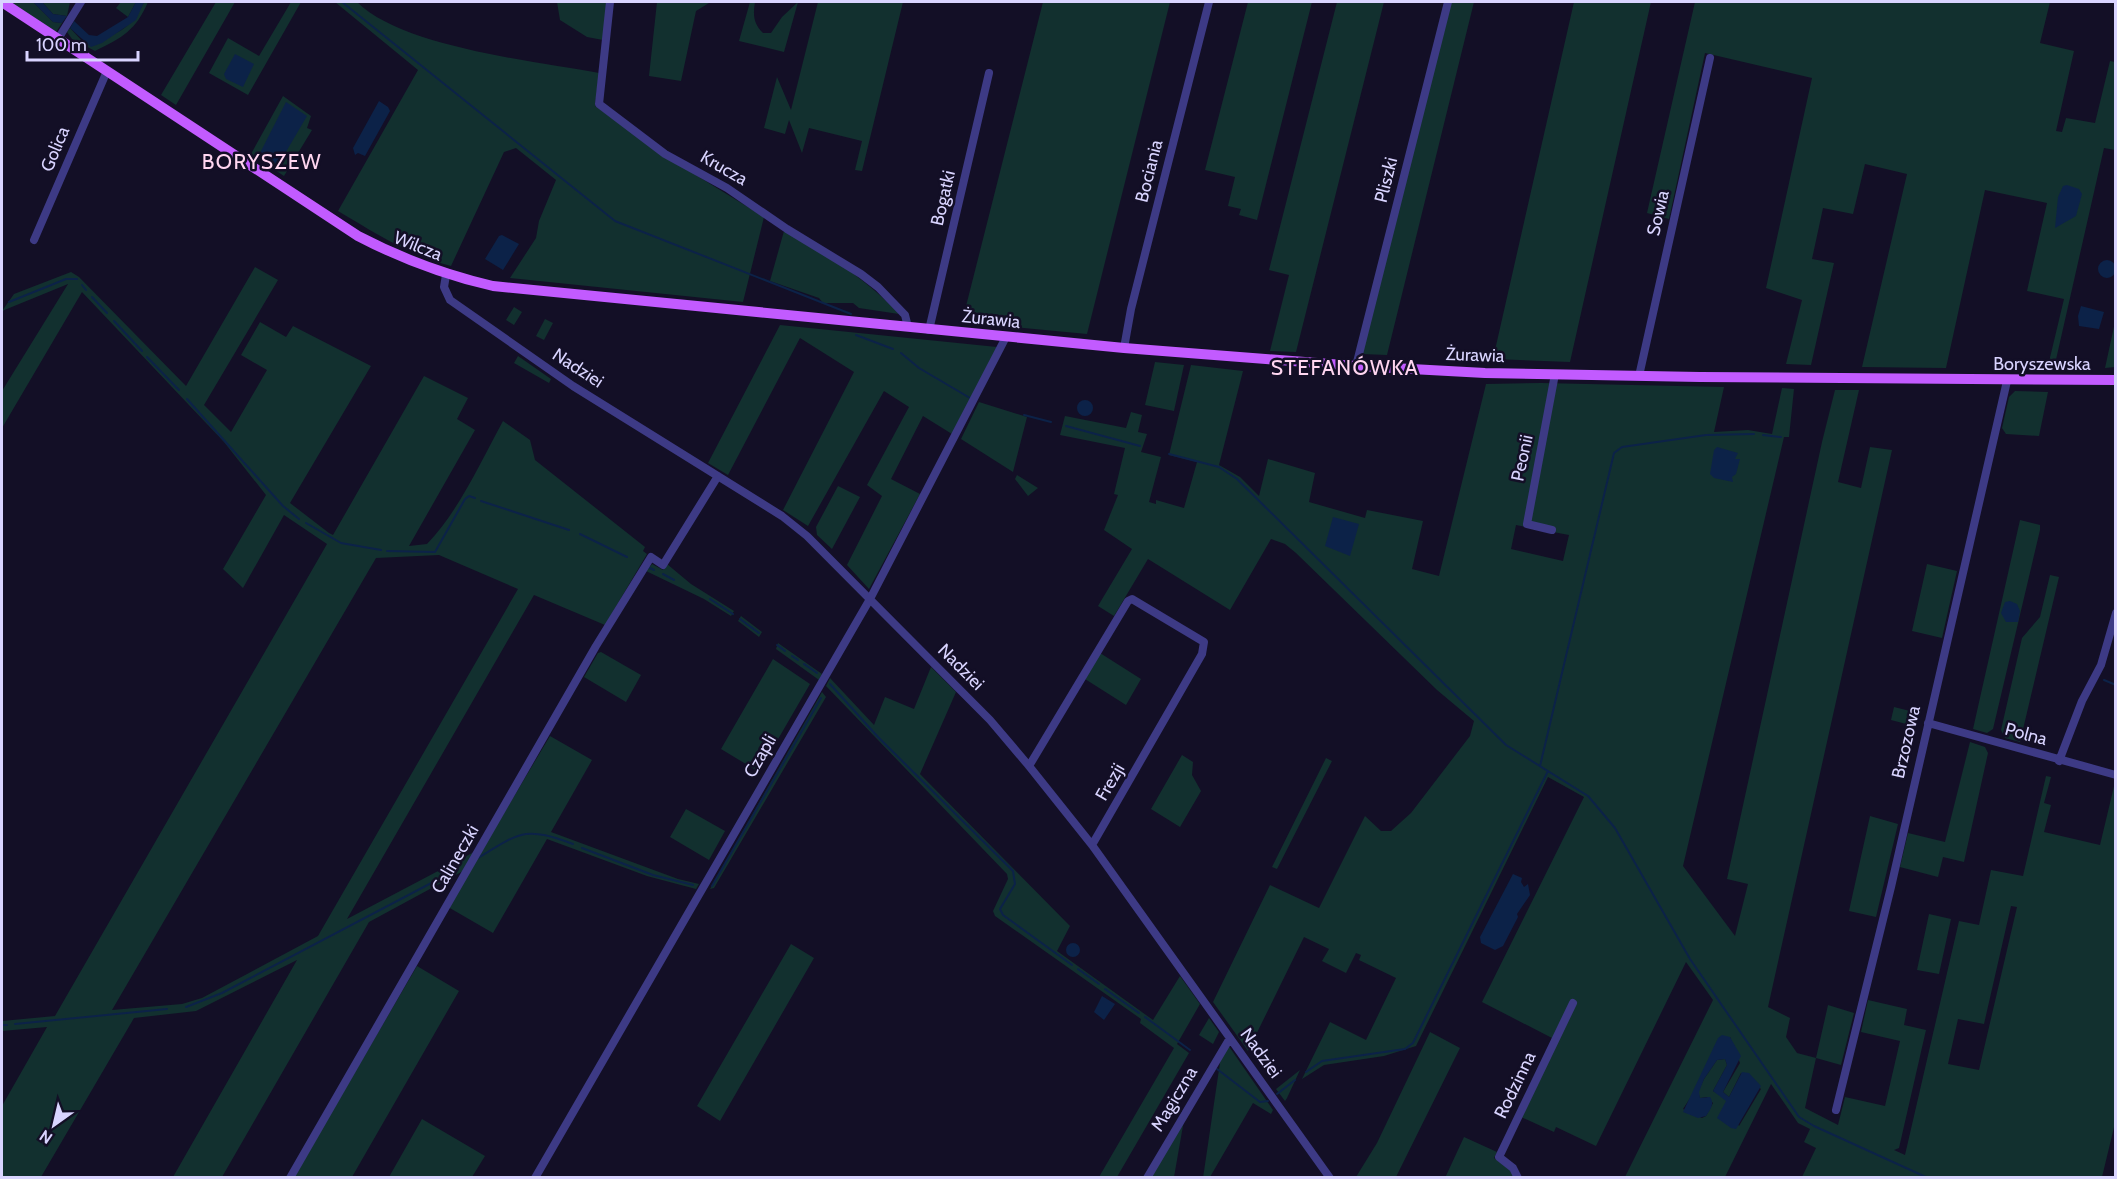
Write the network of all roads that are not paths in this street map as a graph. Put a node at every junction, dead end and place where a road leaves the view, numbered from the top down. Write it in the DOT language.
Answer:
graph roads {
  1 [pos="2,2"];
  2 [pos="81,2"];
  3 [pos="610,2"];
  4 [pos="1209,2"];
  5 [pos="1448,2"];
  6 [pos="61,34"];
  7 [pos="1710,58"];
  8 [pos="107,71"];
  9 [pos="989,73"];
  10 [pos="34,240"];
  11 [pos="446,275"];
  12 [pos="767,314"];
  13 [pos="908,327"];
  14 [pos="929,330"];
  15 [pos="1004,341"];
  16 [pos="1124,348"];
  17 [pos="1356,366"];
  18 [pos="1555,374"];
  19 [pos="1639,375"];
  20 [pos="1968,380"];
  21 [pos="2115,380"];
  22 [pos="2007,381"];
  23 [pos="717,476"];
  24 [pos="1552,530"];
  25 [pos="870,599"];
  26 [pos="2115,614"];
  27 [pos="1928,723"];
  28 [pos="2060,761"];
  29 [pos="1029,766"];
  30 [pos="2115,775"];
  31 [pos="1092,845"];
  32 [pos="1573,1003"];
  33 [pos="1230,1038"];
  34 [pos="1836,1110"];
  35 [pos="290,1178"];
  36 [pos="535,1178"];
  37 [pos="1147,1178"];
  38 [pos="1330,1178"];
  39 [pos="1518,1178"];
  1 -- 6 [label="main road, Wilcza"];
  2 -- 6 [label="street"];
  3 -- 13 [label="street, Krucza"];
  4 -- 16 [label="street, Bociania"];
  5 -- 17 [label="street, Pliszki"];
  6 -- 8 [label="main road, Wilcza"];
  7 -- 19 [label="street, Sowia"];
  8 -- 10 [label="street, Golica"];
  8 -- 11 [label="main road, Wilcza"];
  9 -- 14 [label="street, Bogatki"];
  11 -- 12 [label="main road, Wilcza"];
  11 -- 23 [label="street, Nadziei"];
  12 -- 13 [label="main road, Żurawia"];
  13 -- 14 [label="main road, Żurawia"];
  14 -- 15 [label="main road, Żurawia"];
  15 -- 16 [label="main road, Żurawia"];
  15 -- 25 [label="street, Czapli"];
  16 -- 17 [label="main road, Żurawia"];
  17 -- 18 [label="main road, Żurawia"];
  18 -- 19 [label="main road, Żurawia"];
  18 -- 24 [label="street, Peonii"];
  19 -- 20 [label="main road, Żurawia"];
  20 -- 22 [label="main road, Boryszewska"];
  21 -- 22 [label="main road, Boryszewska"];
  22 -- 27 [label="street, Brzozowa"];
  23 -- 25 [label="street, Nadziei"];
  23 -- 35 [label="street, Calineczki"];
  25 -- 29 [label="street, Nadziei"];
  25 -- 36 [label="street, Czapli"];
  26 -- 28 [label="street"];
  27 -- 28 [label="street, Polna"];
  27 -- 34 [label="street, Brzozowa"];
  28 -- 30 [label="street, Polna"];
  29 -- 31 [label="street, Nadziei"];
  29 -- 31 [label="street, Frezji"];
  31 -- 33 [label="street, Nadziei"];
  32 -- 39 [label="street, Rodzinna"];
  33 -- 37 [label="street, Magiczna"];
  33 -- 38 [label="street, Nadziei"];
}
